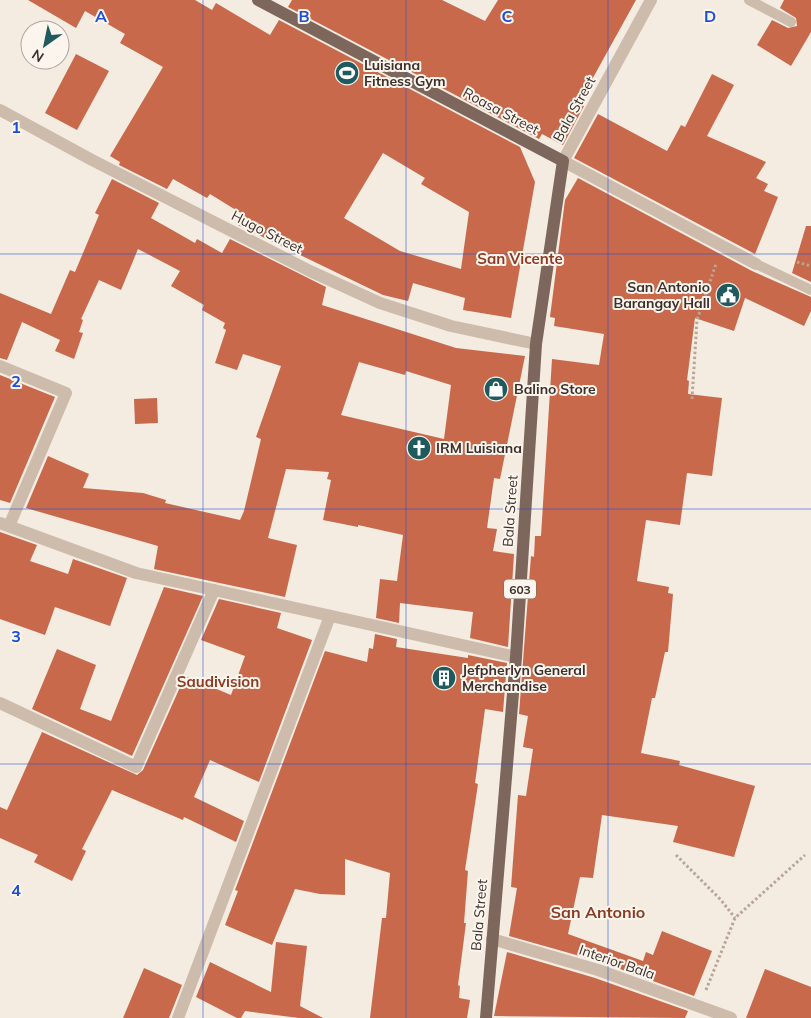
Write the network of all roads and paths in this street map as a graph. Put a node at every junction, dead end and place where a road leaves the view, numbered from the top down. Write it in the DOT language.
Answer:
graph roads {
  1 [pos="258,0"];
  2 [pos="651,0"];
  3 [pos="749,0"];
  4 [pos="792,22"];
  5 [pos="0,110"];
  6 [pos="563,161"];
  7 [pos="722,247"];
  8 [pos="756,264"];
  9 [pos="811,290"];
  10 [pos="536,344"];
  11 [pos="0,366"];
  12 [pos="692,399"];
  13 [pos="4,525"];
  14 [pos="214,590"];
  15 [pos="330,616"];
  16 [pos="516,657"];
  17 [pos="0,703"];
  18 [pos="676,855"];
  19 [pos="805,855"];
  20 [pos="735,918"];
  21 [pos="492,939"];
  22 [pos="700,1007"];
  23 [pos="178,1018"];
  24 [pos="486,1018"];
  25 [pos="731,1018"];
  1 -- 6 [label="main road, Roasa Street"];
  2 -- 6 [label="street, Bala Street"];
  3 -- 4 [label="lane"];
  5 -- 10 [label="street, Hugo Street"];
  6 -- 7 [label="street, Roasa Street"];
  6 -- 10 [label="main road, Bala Street / 603"];
  7 -- 8 [label="street, Roasa Street"];
  7 -- 12 [label="path"];
  8 -- 9 [label="lane"];
  10 -- 16 [label="main road, Bala Street / 603"];
  11 -- 13 [label="street"];
  13 -- 14 [label="street"];
  14 -- 15 [label="street"];
  14 -- 17 [label="street"];
  15 -- 16 [label="street"];
  15 -- 23 [label="street"];
  16 -- 21 [label="main road, Bala Street / 603"];
  18 -- 20 [label="path"];
  19 -- 20 [label="path"];
  20 -- 22 [label="path"];
  21 -- 22 [label="street, Interior Bala"];
  21 -- 24 [label="main road, Bala Street / 603"];
  22 -- 25 [label="street, Interior Bala"];
}
